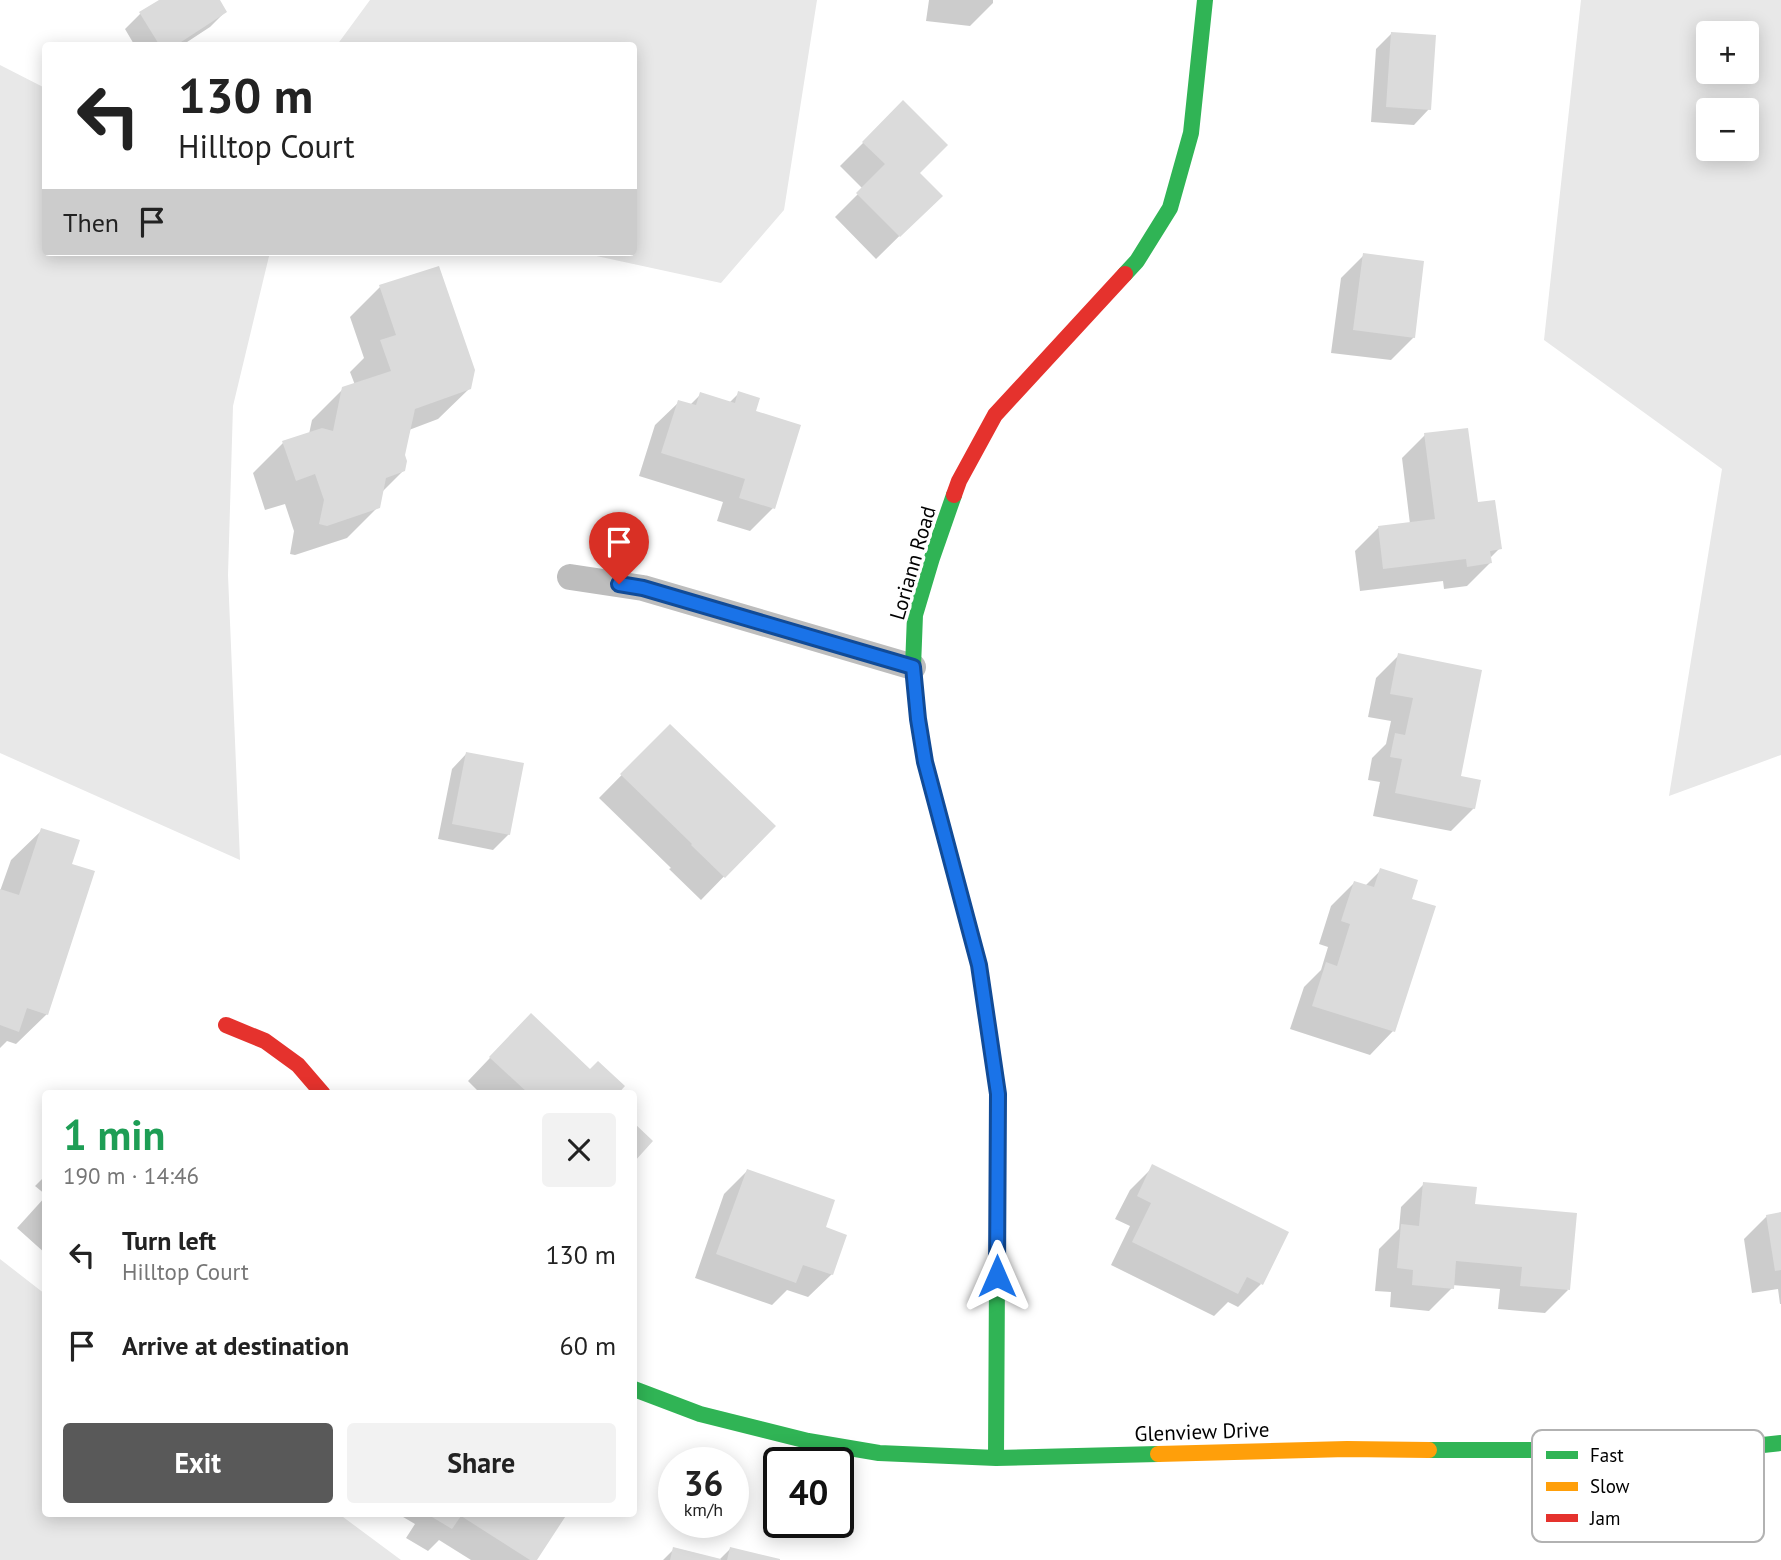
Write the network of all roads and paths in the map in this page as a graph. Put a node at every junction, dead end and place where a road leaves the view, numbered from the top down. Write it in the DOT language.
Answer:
graph roads {
  1 [pos="1205,0"];
  2 [pos="570,577"];
  3 [pos="913,667"];
  4 [pos="226,1025"];
  5 [pos="320,1090"];
  6 [pos="637,1390"];
  7 [pos="1532,1450"];
  8 [pos="996,1458"];
  1 -- 3 [label="street, Loriann Road"];
  2 -- 3 [label="street"];
  3 -- 8 [label="street, Loriann Road"];
  4 -- 5 [label="street"];
  6 -- 8 [label="street, Glenview Drive"];
  7 -- 8 [label="street, Glenview Drive"];
}
